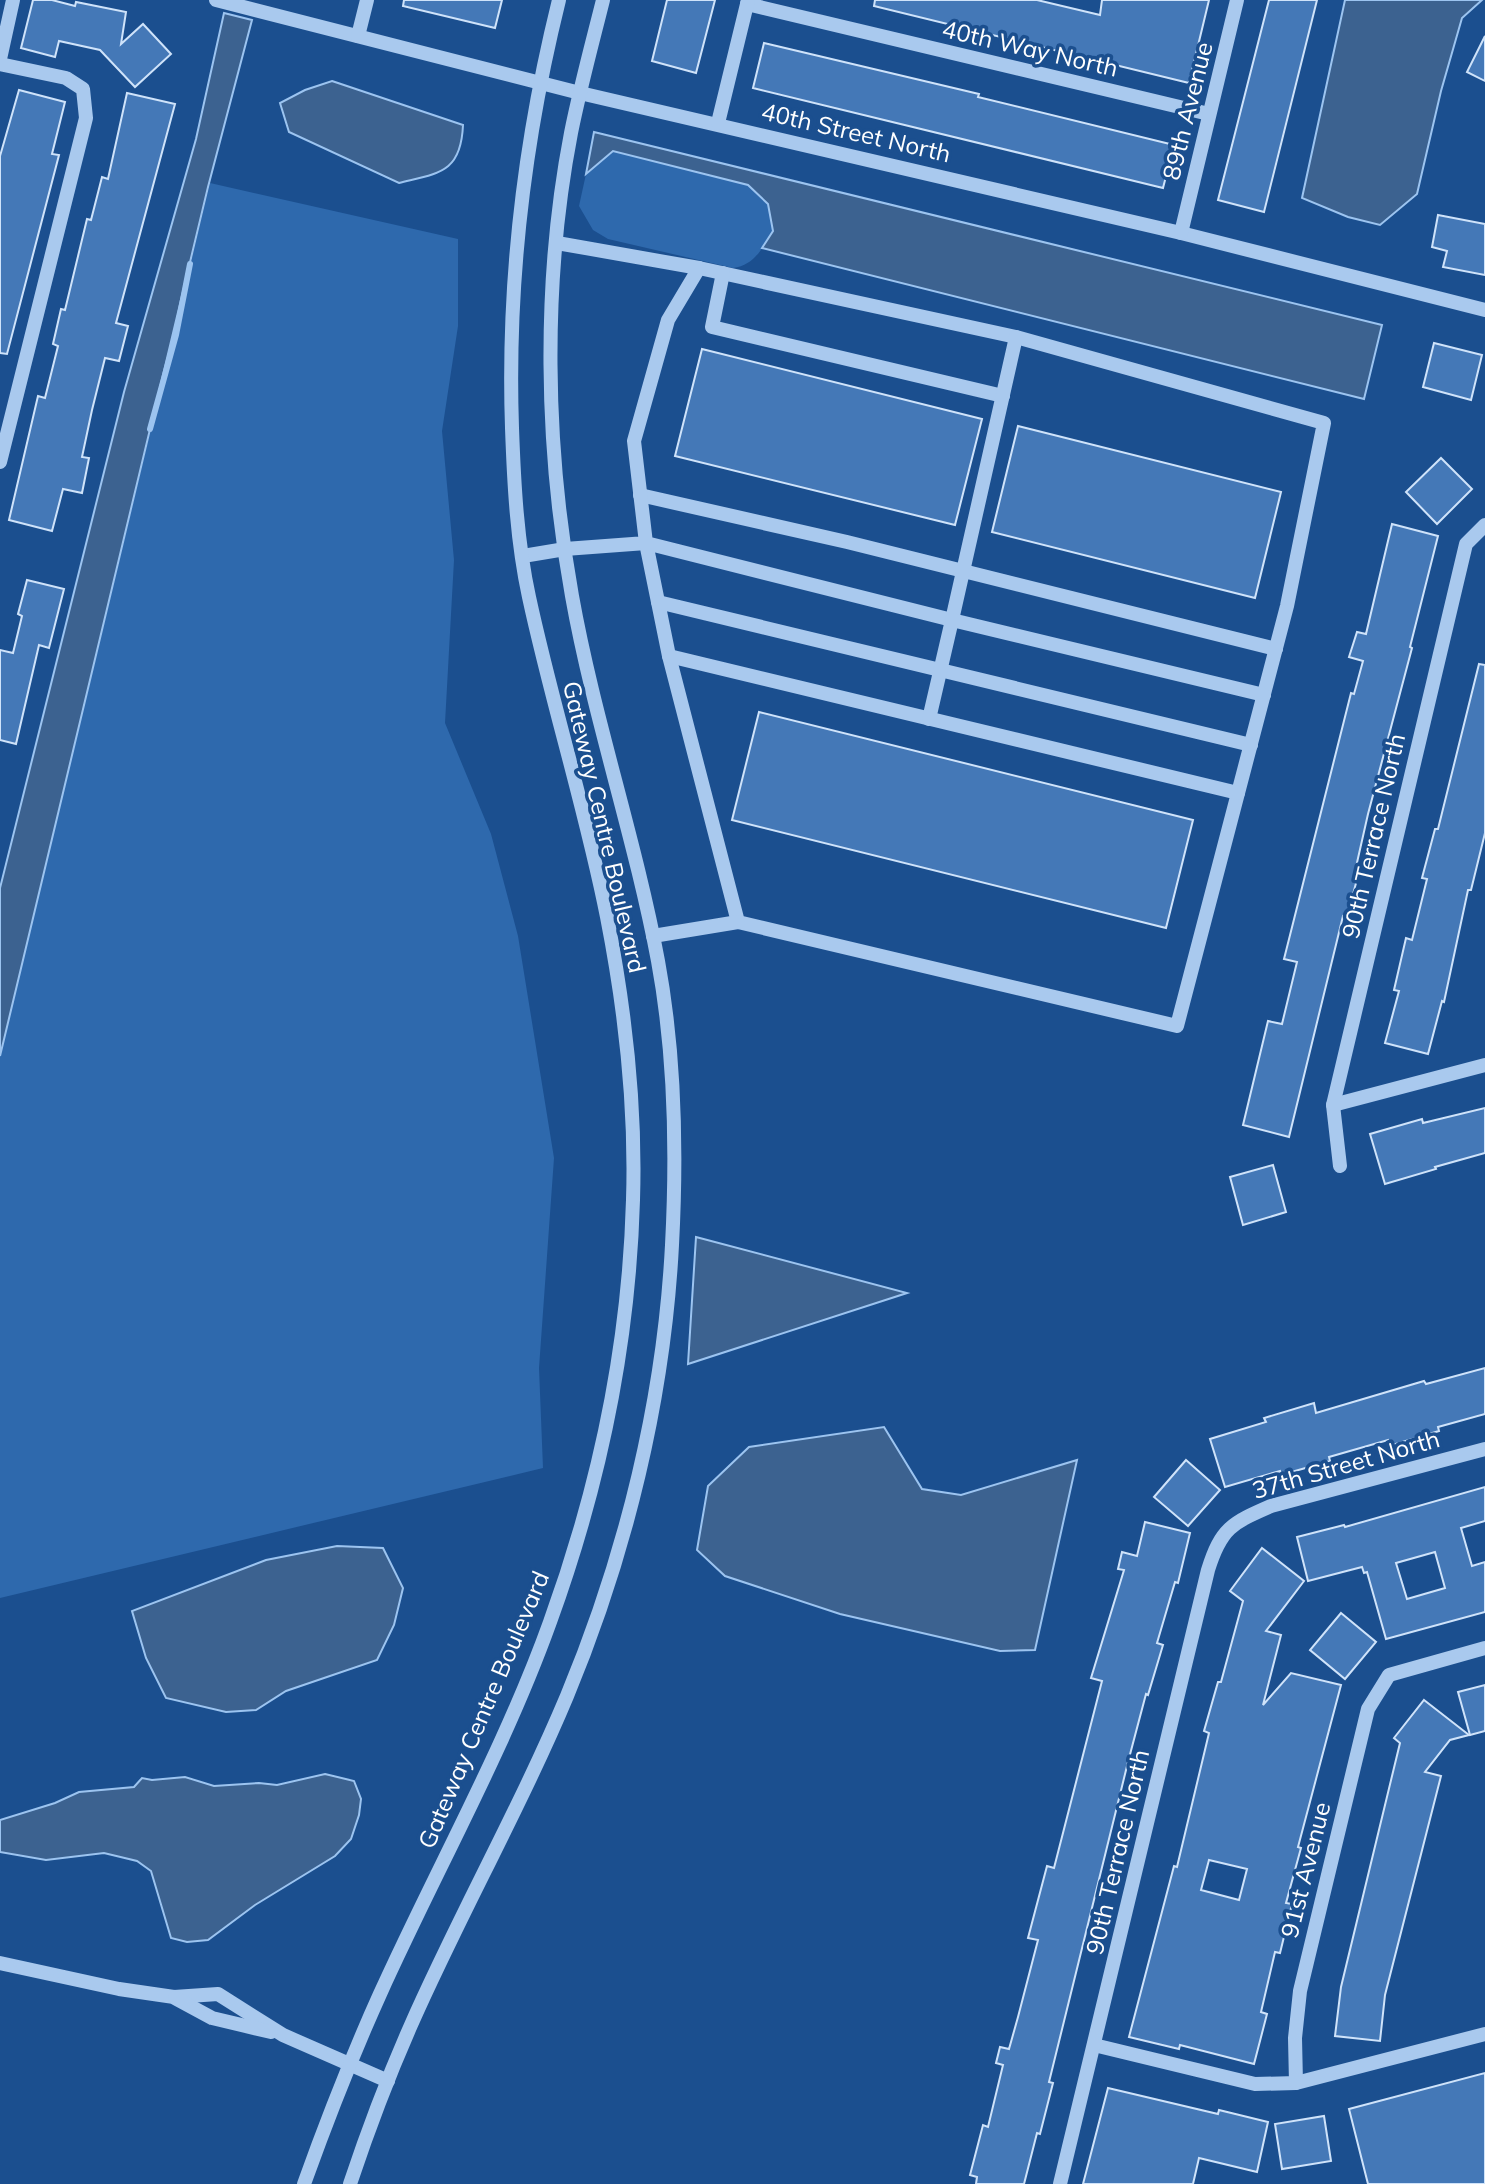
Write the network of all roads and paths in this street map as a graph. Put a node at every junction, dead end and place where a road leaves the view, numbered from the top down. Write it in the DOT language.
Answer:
graph roads {
  1 [pos="13,0"];
  2 [pos="367,0"];
  3 [pos="559,0"];
  4 [pos="603,0"];
  5 [pos="1237,0"];
  6 [pos="221,1"];
  7 [pos="748,2"];
  8 [pos="358,36"];
  9 [pos="0,61"];
  10 [pos="539,81"];
  11 [pos="580,93"];
  12 [pos="1209,114"];
  13 [pos="718,123"];
  14 [pos="1181,233"];
  15 [pos="557,243"];
  16 [pos="699,268"];
  17 [pos="723,273"];
  18 [pos="1485,310"];
  19 [pos="1016,337"];
  20 [pos="1003,396"];
  21 [pos="0,462"];
  22 [pos="640,495"];
  23 [pos="1485,525"];
  24 [pos="646,543"];
  25 [pos="565,549"];
  26 [pos="523,556"];
  27 [pos="963,572"];
  28 [pos="658,602"];
  29 [pos="952,620"];
  30 [pos="1276,649"];
  31 [pos="669,656"];
  32 [pos="941,668"];
  33 [pos="1264,695"];
  34 [pos="929,719"];
  35 [pos="1251,745"];
  36 [pos="1238,793"];
  37 [pos="738,922"];
  38 [pos="653,936"];
  39 [pos="1485,1065"];
  40 [pos="1333,1105"];
  41 [pos="1340,1166"];
  42 [pos="1485,1449"];
  43 [pos="1224,1532"];
  44 [pos="1485,1648"];
  45 [pos="0,1963"];
  46 [pos="174,1997"];
  47 [pos="1485,2034"];
  48 [pos="283,2035"];
  49 [pos="1094,2045"];
  50 [pos="349,2065"];
  51 [pos="388,2081"];
  52 [pos="1296,2083"];
  53 [pos="304,2184"];
  54 [pos="350,2184"];
  55 [pos="1060,2184"];
  1 -- 9 [label="street"];
  2 -- 8 [label="street"];
  3 -- 10 [label="street, Gateway Centre Boulevard"];
  4 -- 11 [label="street, Gateway Centre Boulevard"];
  5 -- 12 [label="street, 89th Avenue"];
  6 -- 8 [label="street, 40th Street North"];
  7 -- 12 [label="street, 40th Way North"];
  7 -- 13 [label="street"];
  8 -- 10 [label="street, 40th Street North"];
  9 -- 21 [label="street"];
  10 -- 11 [label="street, 40th Street North"];
  10 -- 26 [label="street, Gateway Centre Boulevard"];
  11 -- 13 [label="street, 40th Street North"];
  11 -- 15 [label="street, Gateway Centre Boulevard"];
  12 -- 14 [label="street, 89th Avenue"];
  13 -- 14 [label="street, 40th Street North"];
  14 -- 18 [label="street, 40th Street North"];
  15 -- 16 [label="street"];
  15 -- 25 [label="street, Gateway Centre Boulevard"];
  16 -- 17 [label="street"];
  16 -- 22 [label="street"];
  17 -- 19 [label="street"];
  17 -- 20 [label="street"];
  19 -- 20 [label="street"];
  19 -- 30 [label="street"];
  20 -- 27 [label="street"];
  22 -- 24 [label="street"];
  22 -- 27 [label="street"];
  23 -- 40 [label="street, 90th Terrace North"];
  24 -- 25 [label="street"];
  24 -- 28 [label="street"];
  24 -- 29 [label="street"];
  25 -- 26 [label="street"];
  25 -- 38 [label="street, Gateway Centre Boulevard"];
  26 -- 50 [label="street, Gateway Centre Boulevard"];
  27 -- 29 [label="street"];
  27 -- 30 [label="street"];
  28 -- 31 [label="street"];
  28 -- 32 [label="street"];
  29 -- 32 [label="street"];
  29 -- 33 [label="street"];
  30 -- 33 [label="street"];
  31 -- 34 [label="street"];
  31 -- 37 [label="street"];
  32 -- 34 [label="street"];
  32 -- 35 [label="street"];
  33 -- 35 [label="street"];
  34 -- 36 [label="street"];
  35 -- 36 [label="street"];
  36 -- 37 [label="street"];
  37 -- 38 [label="street"];
  38 -- 51 [label="street, Gateway Centre Boulevard"];
  39 -- 40 [label="street"];
  40 -- 41 [label="street, 90th Terrace North"];
  42 -- 43 [label="street, 37th Street North"];
  43 -- 49 [label="street, 90th Terrace North"];
  44 -- 52 [label="street, 91st Avenue"];
  45 -- 46 [label="street"];
  46 -- 48 [label="street"];
  46 -- 48 [label="street"];
  47 -- 52 [label="street"];
  48 -- 50 [label="street"];
  49 -- 52 [label="street"];
  49 -- 55 [label="street, 90th Terrace North"];
  50 -- 51 [label="street"];
  50 -- 53 [label="street, Gateway Centre Boulevard"];
  51 -- 54 [label="street, Gateway Centre Boulevard"];
}
